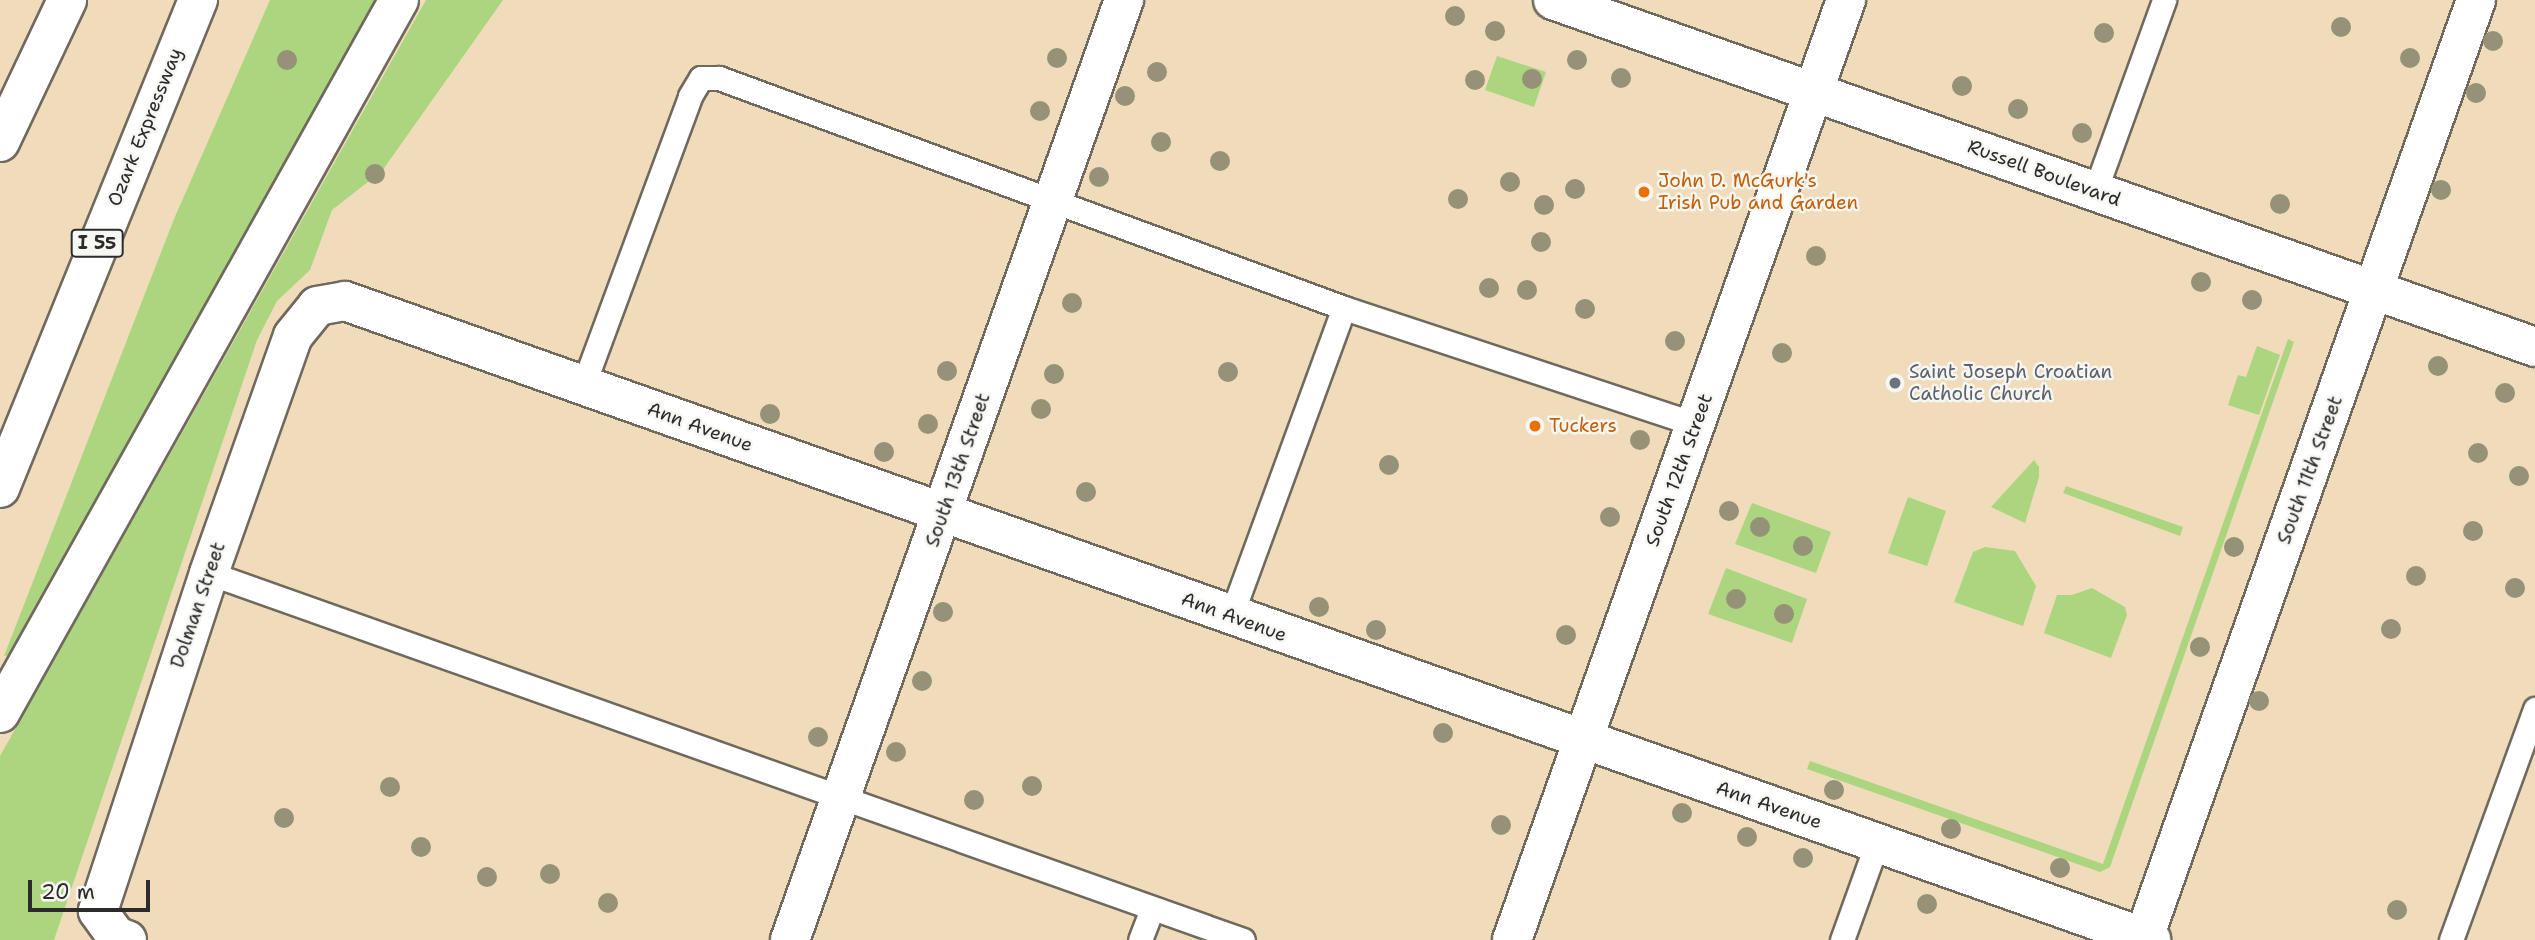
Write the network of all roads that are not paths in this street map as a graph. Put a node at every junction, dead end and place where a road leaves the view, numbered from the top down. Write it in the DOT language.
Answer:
graph roads {
  1 [pos="45,0"];
  2 [pos="67,0"];
  3 [pos="198,0"];
  4 [pos="399,0"];
  5 [pos="1124,0"];
  6 [pos="1553,0"];
  7 [pos="1846,0"];
  8 [pos="2164,0"];
  9 [pos="2476,0"];
  10 [pos="1814,92"];
  11 [pos="0,141"];
  12 [pos="2095,191"];
  13 [pos="1053,200"];
  14 [pos="2374,289"];
  15 [pos="317,306"];
  16 [pos="1344,308"];
  17 [pos="2535,347"];
  18 [pos="583,386"];
  19 [pos="1695,424"];
  20 [pos="0,488"];
  21 [pos="943,513"];
  22 [pos="209,573"];
  23 [pos="1231,616"];
  24 [pos="2535,709"];
  25 [pos="0,713"];
  26 [pos="1583,740"];
  27 [pos="841,796"];
  28 [pos="1877,843"];
  29 [pos="1152,908"];
  30 [pos="2146,939"];
  31 [pos="127,940"];
  32 [pos="790,940"];
  33 [pos="1140,940"];
  34 [pos="1243,940"];
  35 [pos="1512,940"];
  36 [pos="1842,940"];
  37 [pos="2451,940"];
  1 -- 11 [label="main road"];
  2 -- 11 [label="main road"];
  3 -- 20 [label="main road, Ozark Expressway / I 55"];
  4 -- 25 [label="main road"];
  5 -- 13 [label="main road, South 13th Street"];
  6 -- 10 [label="main road, Russell Boulevard"];
  7 -- 10 [label="main road, South 12th Street"];
  8 -- 12 [label="lane"];
  9 -- 14 [label="main road, South 11th Street"];
  10 -- 12 [label="main road, Russell Boulevard"];
  10 -- 19 [label="main road, South 12th Street"];
  12 -- 14 [label="main road, Russell Boulevard"];
  13 -- 16 [label="lane"];
  13 -- 18 [label="lane"];
  13 -- 21 [label="main road, South 13th Street"];
  14 -- 17 [label="main road, Russell Boulevard"];
  14 -- 30 [label="main road, South 11th Street"];
  15 -- 18 [label="main road, Ann Avenue"];
  15 -- 22 [label="main road, Dolman Street"];
  16 -- 19 [label="lane"];
  16 -- 23 [label="lane"];
  18 -- 21 [label="main road, Ann Avenue"];
  19 -- 26 [label="main road, South 12th Street"];
  21 -- 23 [label="main road, Ann Avenue"];
  21 -- 27 [label="main road, South 13th Street"];
  22 -- 27 [label="lane"];
  22 -- 31 [label="main road, Dolman Street"];
  23 -- 26 [label="main road, Ann Avenue"];
  24 -- 37 [label="lane"];
  26 -- 28 [label="main road, Ann Avenue"];
  26 -- 35 [label="main road, South 12th Street"];
  27 -- 29 [label="lane"];
  27 -- 32 [label="main road, South 13th Street"];
  28 -- 30 [label="main road, Ann Avenue"];
  28 -- 36 [label="lane"];
  29 -- 33 [label="lane"];
  29 -- 34 [label="lane"];
}
